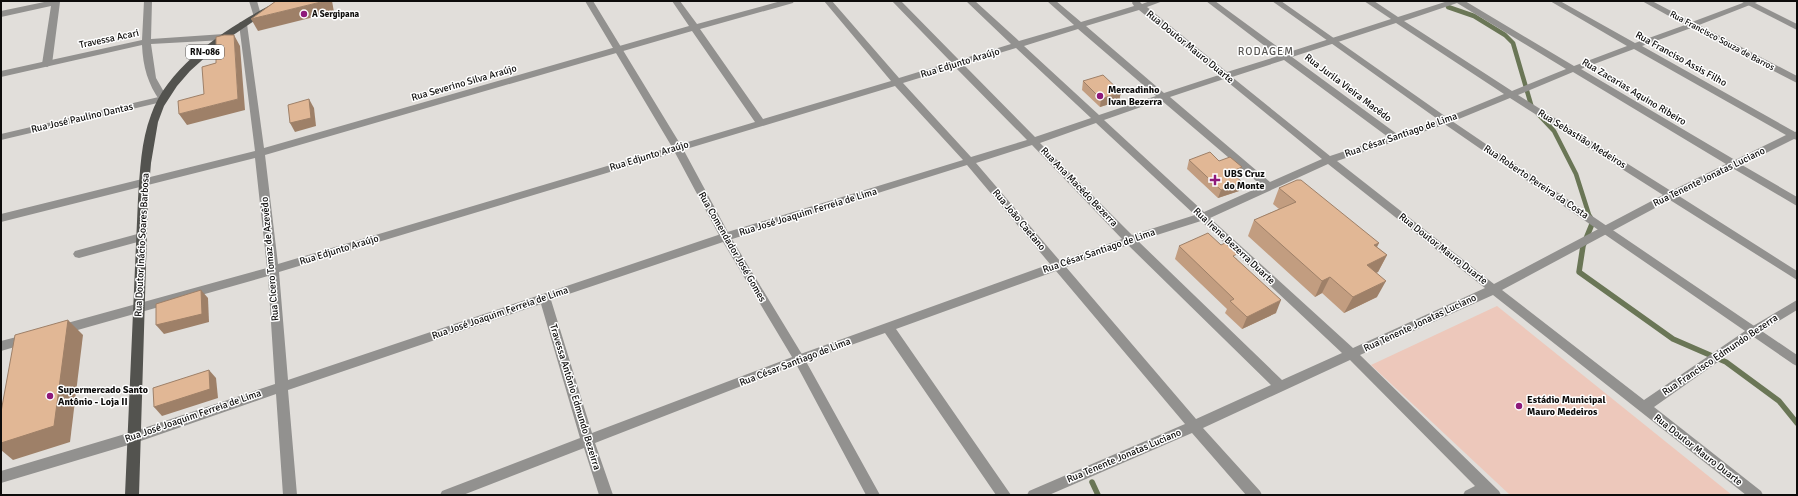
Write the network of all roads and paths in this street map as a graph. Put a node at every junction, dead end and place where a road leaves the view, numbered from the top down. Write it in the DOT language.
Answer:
graph roads {
  1 [pos="56,1"];
  2 [pos="148,1"];
  3 [pos="254,1"];
  4 [pos="284,1"];
  5 [pos="590,1"];
  6 [pos="676,1"];
  7 [pos="790,1"];
  8 [pos="828,1"];
  9 [pos="896,1"];
  10 [pos="970,1"];
  11 [pos="1051,1"];
  12 [pos="1159,1"];
  13 [pos="1210,1"];
  14 [pos="1276,1"];
  15 [pos="1368,1"];
  16 [pos="1456,1"];
  17 [pos="1460,1"];
  18 [pos="1554,1"];
  19 [pos="1646,1"];
  20 [pos="1750,2"];
  21 [pos="1136,4"];
  22 [pos="1,14"];
  23 [pos="256,15"];
  24 [pos="1399,21"];
  25 [pos="243,24"];
  26 [pos="1692,25"];
  27 [pos="1081,26"];
  28 [pos="693,27"];
  29 [pos="1797,27"];
  30 [pos="224,37"];
  31 [pos="1334,41"];
  32 [pos="146,42"];
  33 [pos="1016,46"];
  34 [pos="1636,46"];
  35 [pos="619,50"];
  36 [pos="1286,56"];
  37 [pos="958,63"];
  38 [pos="47,64"];
  39 [pos="1573,69"];
  40 [pos="1,74"];
  41 [pos="1227,77"];
  42 [pos="1797,80"];
  43 [pos="897,82"];
  44 [pos="1512,95"];
  45 [pos="1164,96"];
  46 [pos="163,99"];
  47 [pos="1097,120"];
  48 [pos="1446,121"];
  49 [pos="761,123"];
  50 [pos="1796,136"];
  51 [pos="1,137"];
  52 [pos="1394,137"];
  53 [pos="1035,141"];
  54 [pos="677,147"];
  55 [pos="260,153"];
  56 [pos="1330,160"];
  57 [pos="970,162"];
  58 [pos="1734,165"];
  59 [pos="144,184"];
  60 [pos="1269,187"];
  61 [pos="1670,196"];
  62 [pos="1797,202"];
  63 [pos="1202,217"];
  64 [pos="1,218"];
  65 [pos="1607,230"];
  66 [pos="141,237"];
  67 [pos="725,237"];
  68 [pos="1130,240"];
  69 [pos="79,254"];
  70 [pos="1058,266"];
  71 [pos="273,270"];
  72 [pos="1797,276"];
  73 [pos="1494,289"];
  74 [pos="545,298"];
  75 [pos="1797,304"];
  76 [pos="139,308"];
  77 [pos="888,327"];
  78 [pos="1752,332"];
  79 [pos="1,346"];
  80 [pos="1352,355"];
  81 [pos="799,359"];
  82 [pos="1797,361"];
  83 [pos="281,387"];
  84 [pos="1281,387"];
  85 [pos="1644,407"];
  86 [pos="1194,426"];
  87 [pos="134,437"];
  88 [pos="588,441"];
  89 [pos="1,477"];
  90 [pos="1490,491"];
  91 [pos="132,495"];
  92 [pos="290,495"];
  93 [pos="447,495"];
  94 [pos="606,495"];
  95 [pos="873,495"];
  96 [pos="1004,495"];
  97 [pos="1034,495"];
  98 [pos="1255,495"];
  99 [pos="1470,495"];
  100 [pos="1756,495"];
  1 -- 22 [label="street"];
  1 -- 38 [label="street"];
  2 -- 32 [label="street"];
  3 -- 23 [label="street"];
  4 -- 23 [label="main road, RN-086"];
  5 -- 35 [label="street, Rua Comendador José Gomes"];
  6 -- 28 [label="street"];
  7 -- 28 [label="street, Rua Severino Silva Araújo"];
  8 -- 43 [label="street, Rua João Caetano"];
  9 -- 37 [label="street, Rua Ana Macêdo Bezerra"];
  10 -- 33 [label="street, Rua Irene Bezerra Duarte"];
  11 -- 27 [label="street"];
  12 -- 21 [label="street, Rua Edjunto Araújo"];
  13 -- 36 [label="street, Rua Jurila Vieira Macêdo"];
  14 -- 31 [label="street, Rua Roberto Pereira da Costa"];
  15 -- 24 [label="street, Rua Sebastião Medeiros"];
  16 -- 24 [label="street, Rua José Joaquim Ferreia de Lima"];
  17 -- 39 [label="street, Rua Zacarias Aquino Ribeiro"];
  18 -- 34 [label="street, Rua Franciso Assis Filho"];
  19 -- 26 [label="street, Rua Francisco Souza de Barros"];
  20 -- 26 [label="street, Rua César Santiago de Lima"];
  20 -- 29 [label="street"];
  21 -- 27 [label="street, Rua Edjunto Araújo"];
  21 -- 41 [label="street, Rua Doutor Mauro Duarte"];
  23 -- 25 [label="main road, RN-086"];
  24 -- 31 [label="street, Rua José Joaquim Ferreia de Lima"];
  24 -- 44 [label="street, Rua Sebastião Medeiros"];
  25 -- 30 [label="main road, RN-086"];
  25 -- 55 [label="street, Rua Cícero Tomaz de Azevêdo"];
  26 -- 34 [label="street, Rua César Santiago de Lima"];
  26 -- 42 [label="street, Rua Francisco Souza de Barros"];
  27 -- 33 [label="street, Rua Edjunto Araújo"];
  27 -- 45 [label="street"];
  28 -- 35 [label="street, Rua Severino Silva Araújo"];
  28 -- 49 [label="street"];
  30 -- 32 [label="street, Travessa Acari"];
  30 -- 46 [label="main road, RN-086"];
  31 -- 36 [label="street, Rua José Joaquim Ferreia de Lima"];
  31 -- 48 [label="street, Rua Roberto Pereira da Costa"];
  32 -- 38 [label="street, Travessa Acari"];
  32 -- 46 [label="street"];
  33 -- 37 [label="street, Rua Edjunto Araújo"];
  33 -- 47 [label="street, Rua Irene Bezerra Duarte"];
  34 -- 39 [label="street, Rua César Santiago de Lima"];
  34 -- 50 [label="street, Rua Franciso Assis Filho"];
  35 -- 54 [label="street, Rua Comendador José Gomes"];
  35 -- 55 [label="street, Rua Severino Silva Araújo"];
  36 -- 41 [label="street, Rua José Joaquim Ferreia de Lima"];
  36 -- 52 [label="street, Rua Jurila Vieira Macêdo"];
  37 -- 43 [label="street, Rua Edjunto Araújo"];
  37 -- 53 [label="street, Rua Ana Macêdo Bezerra"];
  38 -- 40 [label="street, Travessa Acari"];
  39 -- 44 [label="street, Rua César Santiago de Lima"];
  39 -- 58 [label="street, Rua Zacarias Aquino Ribeiro"];
  41 -- 45 [label="street, Rua José Joaquim Ferreia de Lima"];
  41 -- 56 [label="street, Rua Doutor Mauro Duarte"];
  43 -- 49 [label="street, Rua Edjunto Araújo"];
  43 -- 57 [label="street, Rua João Caetano"];
  44 -- 48 [label="street, Rua César Santiago de Lima"];
  44 -- 61 [label="street, Rua Sebastião Medeiros"];
  45 -- 47 [label="street, Rua José Joaquim Ferreia de Lima"];
  45 -- 60 [label="street"];
  46 -- 51 [label="street, Rua José Paulino Dantas"];
  46 -- 59 [label="main road, Rua Doutor Inácio Soares Barbosa / RN-086"];
  47 -- 53 [label="street, Rua José Joaquim Ferreia de Lima"];
  47 -- 63 [label="street, Rua Irene Bezerra Duarte"];
  48 -- 52 [label="street, Rua César Santiago de Lima"];
  48 -- 65 [label="street, Rua Roberto Pereira da Costa"];
  49 -- 54 [label="street, Rua Edjunto Araújo"];
  50 -- 58 [label="street, Rua Tenente Jonatas Luciano"];
  52 -- 56 [label="street, Rua César Santiago de Lima"];
  53 -- 57 [label="street, Rua José Joaquim Ferreia de Lima"];
  53 -- 68 [label="street, Rua Ana Macêdo Bezerra"];
  54 -- 67 [label="street, Rua Comendador José Gomes"];
  54 -- 71 [label="street, Rua Edjunto Araújo"];
  55 -- 59 [label="street, Rua Severino Silva Araújo"];
  55 -- 71 [label="street, Rua Cícero Tomaz de Azevêdo"];
  56 -- 60 [label="street, Rua César Santiago de Lima"];
  56 -- 73 [label="street, Rua Doutor Mauro Duarte"];
  57 -- 67 [label="street, Rua José Joaquim Ferreia de Lima"];
  57 -- 70 [label="street, Rua João Caetano"];
  58 -- 61 [label="street, Rua Tenente Jonatas Luciano"];
  58 -- 62 [label="street, Rua Zacarias Aquino Ribeiro"];
  59 -- 64 [label="street, Rua Severino Silva Araújo"];
  59 -- 66 [label="main road, Rua Doutor Inácio Soares Barbosa / RN-086"];
  60 -- 63 [label="street, Rua César Santiago de Lima"];
  61 -- 65 [label="street, Rua Tenente Jonatas Luciano"];
  61 -- 72 [label="street, Rua Sebastião Medeiros"];
  63 -- 68 [label="street, Rua César Santiago de Lima"];
  63 -- 80 [label="street, Rua Irene Bezerra Duarte"];
  65 -- 73 [label="street, Rua Tenente Jonatas Luciano"];
  65 -- 78 [label="street, Rua Roberto Pereira da Costa"];
  66 -- 69 [label="street"];
  66 -- 76 [label="main road, Rua Doutor Inácio Soares Barbosa / RN-086"];
  67 -- 74 [label="street, Rua José Joaquim Ferreia de Lima"];
  67 -- 81 [label="street, Rua Comendador José Gomes"];
  68 -- 70 [label="street, Rua César Santiago de Lima"];
  68 -- 84 [label="street, Rua Ana Macêdo Bezerra"];
  70 -- 77 [label="street, Rua César Santiago de Lima"];
  70 -- 86 [label="street, Rua João Caetano"];
  71 -- 76 [label="street, Rua Edjunto Araújo"];
  71 -- 83 [label="street, Rua Cícero Tomaz de Azevêdo"];
  73 -- 80 [label="street, Rua Tenente Jonatas Luciano"];
  73 -- 85 [label="street, Rua Doutor Mauro Duarte"];
  74 -- 83 [label="street, Rua José Joaquim Ferreia de Lima"];
  74 -- 88 [label="street, Travessa Antônio Edmundo Bezeirra"];
  75 -- 78 [label="street, Rua Francisco Edmundo Bezerra"];
  76 -- 79 [label="street, Rua Edjunto Araújo"];
  76 -- 87 [label="main road, Rua Doutor Inácio Soares Barbosa / RN-086"];
  77 -- 81 [label="street, Rua César Santiago de Lima"];
  77 -- 96 [label="street"];
  78 -- 82 [label="street, Rua Roberto Pereira da Costa"];
  78 -- 85 [label="street, Rua Francisco Edmundo Bezerra"];
  80 -- 84 [label="street, Rua Tenente Jonatas Luciano"];
  80 -- 90 [label="street, Rua Irene Bezerra Duarte"];
  81 -- 88 [label="street, Rua César Santiago de Lima"];
  81 -- 95 [label="street, Rua Comendador José Gomes"];
  83 -- 87 [label="street, Rua José Joaquim Ferreia de Lima"];
  83 -- 92 [label="street, Rua Cícero Tomaz de Azevêdo"];
  84 -- 86 [label="street, Rua Tenente Jonatas Luciano"];
  85 -- 100 [label="street, Rua Doutor Mauro Duarte"];
  86 -- 97 [label="street, Rua Tenente Jonatas Luciano"];
  86 -- 98 [label="street, Rua João Caetano"];
  87 -- 89 [label="street, Rua José Joaquim Ferreia de Lima"];
  87 -- 91 [label="main road, Rua Doutor Inácio Soares Barbosa / RN-086"];
  88 -- 93 [label="street, Rua César Santiago de Lima"];
  88 -- 94 [label="street, Travessa Antônio Edmundo Bezeirra"];
  90 -- 99 [label="street"];
}
